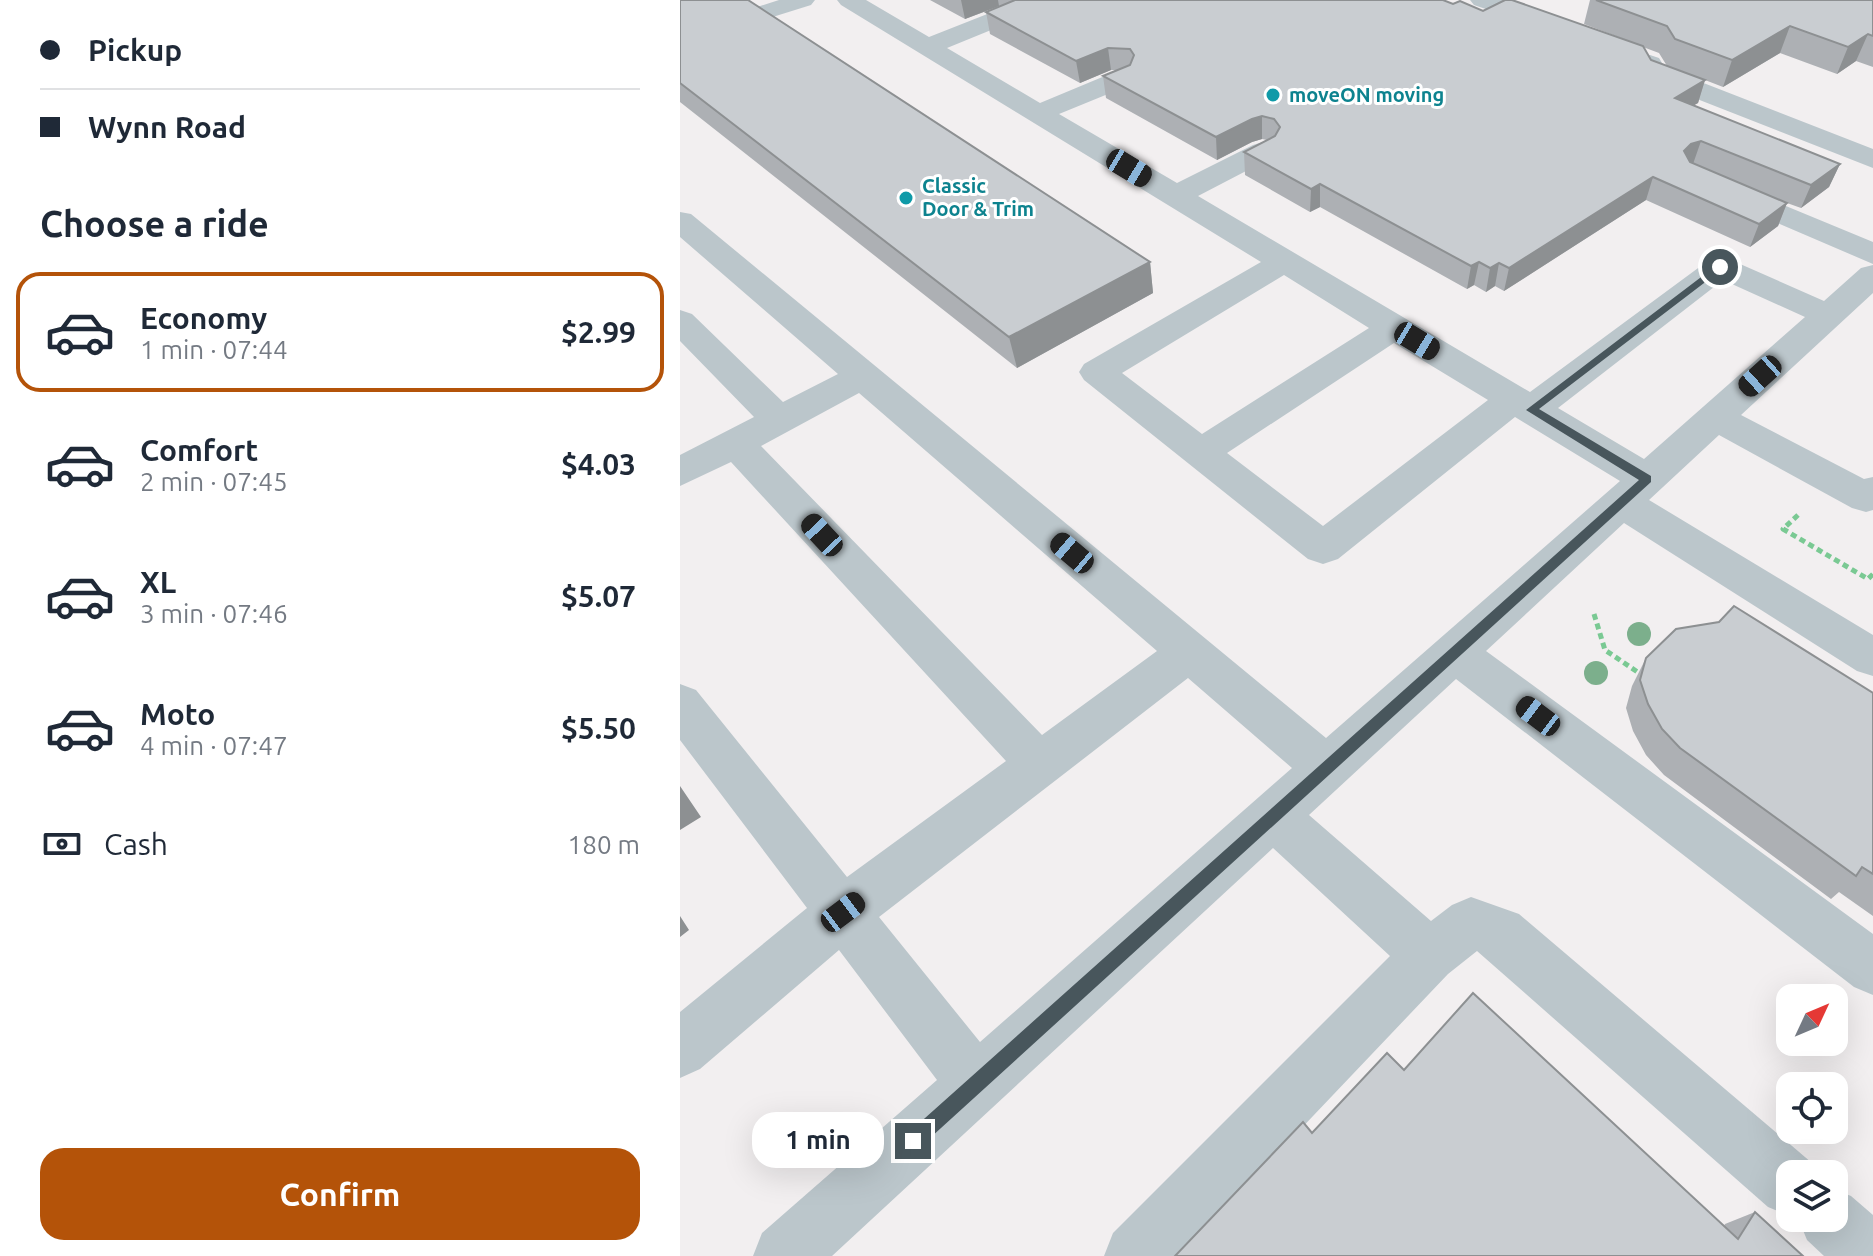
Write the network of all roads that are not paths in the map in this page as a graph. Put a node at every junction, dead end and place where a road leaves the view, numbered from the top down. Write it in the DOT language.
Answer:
graph roads {
  1 [pos="803,0"];
  2 [pos="849,0"];
  3 [pos="1482,0"];
  4 [pos="763,13"];
  5 [pos="1009,14"];
  6 [pos="1577,33"];
  7 [pos="927,47"];
  8 [pos="1620,50"];
  9 [pos="1121,79"];
  10 [pos="1038,113"];
  11 [pos="1263,151"];
  12 [pos="1873,159"];
  13 [pos="1708,183"];
  14 [pos="1175,196"];
  15 [pos="680,221"];
  16 [pos="1873,254"];
  17 [pos="1285,261"];
  18 [pos="1856,298"];
  19 [pos="680,321"];
  20 [pos="1394,327"];
  21 [pos="862,376"];
  22 [pos="1522,404"];
  23 [pos="1715,417"];
  24 [pos="779,420"];
  25 [pos="736,443"];
  26 [pos="1201,452"];
  27 [pos="680,472"];
  28 [pos="1634,491"];
  29 [pos="1873,491"];
  30 [pos="1189,652"];
  31 [pos="1454,652"];
  32 [pos="1873,658"];
  33 [pos="680,704"];
  34 [pos="1039,764"];
  35 [pos="1327,768"];
  36 [pos="1274,816"];
  37 [pos="843,912"];
  38 [pos="1429,955"];
  39 [pos="1873,968"];
  40 [pos="680,1049"];
  41 [pos="977,1084"];
  42 [pos="1776,1173"];
  43 [pos="1845,1232"];
  44 [pos="785,1256"];
  45 [pos="1136,1256"];
  46 [pos="1872,1256"];
  1 -- 4 [label="street"];
  2 -- 7 [label="street"];
  3 -- 6 [label="street"];
  5 -- 7 [label="street"];
  7 -- 10 [label="street"];
  8 -- 12 [label="street"];
  9 -- 10 [label="street"];
  10 -- 14 [label="street"];
  11 -- 14 [label="street"];
  13 -- 16 [label="street"];
  14 -- 17 [label="street"];
  15 -- 21 [label="street"];
  17 -- 20 [label="street"];
  17 -- 26 [label="street"];
  18 -- 22 [label="street"];
  18 -- 23 [label="street"];
  19 -- 24 [label="street"];
  20 -- 22 [label="street"];
  20 -- 26 [label="street"];
  21 -- 24 [label="street"];
  21 -- 30 [label="street"];
  22 -- 26 [label="street"];
  22 -- 28 [label="street"];
  23 -- 28 [label="street"];
  23 -- 29 [label="street"];
  24 -- 25 [label="street"];
  25 -- 27 [label="street"];
  25 -- 34 [label="street"];
  28 -- 31 [label="street"];
  28 -- 32 [label="street"];
  30 -- 34 [label="street"];
  30 -- 35 [label="street"];
  31 -- 35 [label="street"];
  31 -- 39 [label="street"];
  33 -- 37 [label="street"];
  34 -- 37 [label="street"];
  35 -- 36 [label="street"];
  36 -- 38 [label="street"];
  36 -- 41 [label="street"];
  37 -- 40 [label="street"];
  37 -- 41 [label="street"];
  38 -- 42 [label="street"];
  38 -- 45 [label="street"];
  41 -- 44 [label="street"];
  43 -- 46 [label="street"];
}
